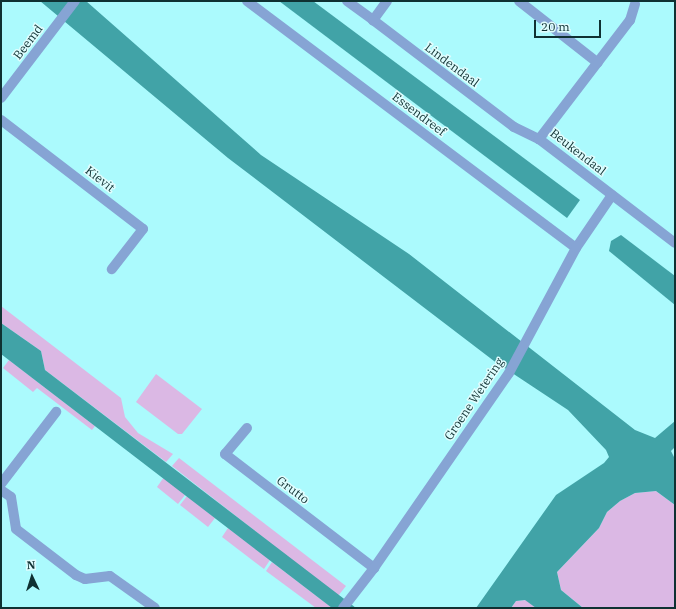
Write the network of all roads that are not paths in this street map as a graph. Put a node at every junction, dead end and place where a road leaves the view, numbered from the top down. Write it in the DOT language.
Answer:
graph roads {
  1 [pos="75,1"];
  2 [pos="247,1"];
  3 [pos="347,1"];
  4 [pos="387,1"];
  5 [pos="519,1"];
  6 [pos="635,4"];
  7 [pos="373,20"];
  8 [pos="598,63"];
  9 [pos="1,98"];
  10 [pos="1,120"];
  11 [pos="539,139"];
  12 [pos="612,195"];
  13 [pos="675,243"];
  14 [pos="576,248"];
  15 [pos="112,269"];
  16 [pos="56,412"];
  17 [pos="247,428"];
  18 [pos="1,484"];
  19 [pos="1,490"];
  20 [pos="374,568"];
  21 [pos="155,608"];
  22 [pos="343,608"];
  1 -- 9 [label="street, Beemd"];
  2 -- 14 [label="street, Essendreef"];
  3 -- 7 [label="street, Lindendaal"];
  4 -- 7 [label="street"];
  5 -- 8 [label="street"];
  6 -- 8 [label="street, Beukendaal"];
  7 -- 11 [label="street, Lindendaal"];
  8 -- 11 [label="street, Beukendaal"];
  10 -- 15 [label="street, Kievit"];
  11 -- 12 [label="street, Beukendaal"];
  12 -- 13 [label="street, Beukendaal"];
  12 -- 14 [label="street, Groene Wetering"];
  14 -- 20 [label="street, Groene Wetering"];
  16 -- 18 [label="street"];
  17 -- 20 [label="street, Grutto"];
  19 -- 21 [label="street"];
  20 -- 22 [label="street, Groene Wetering"];
}
